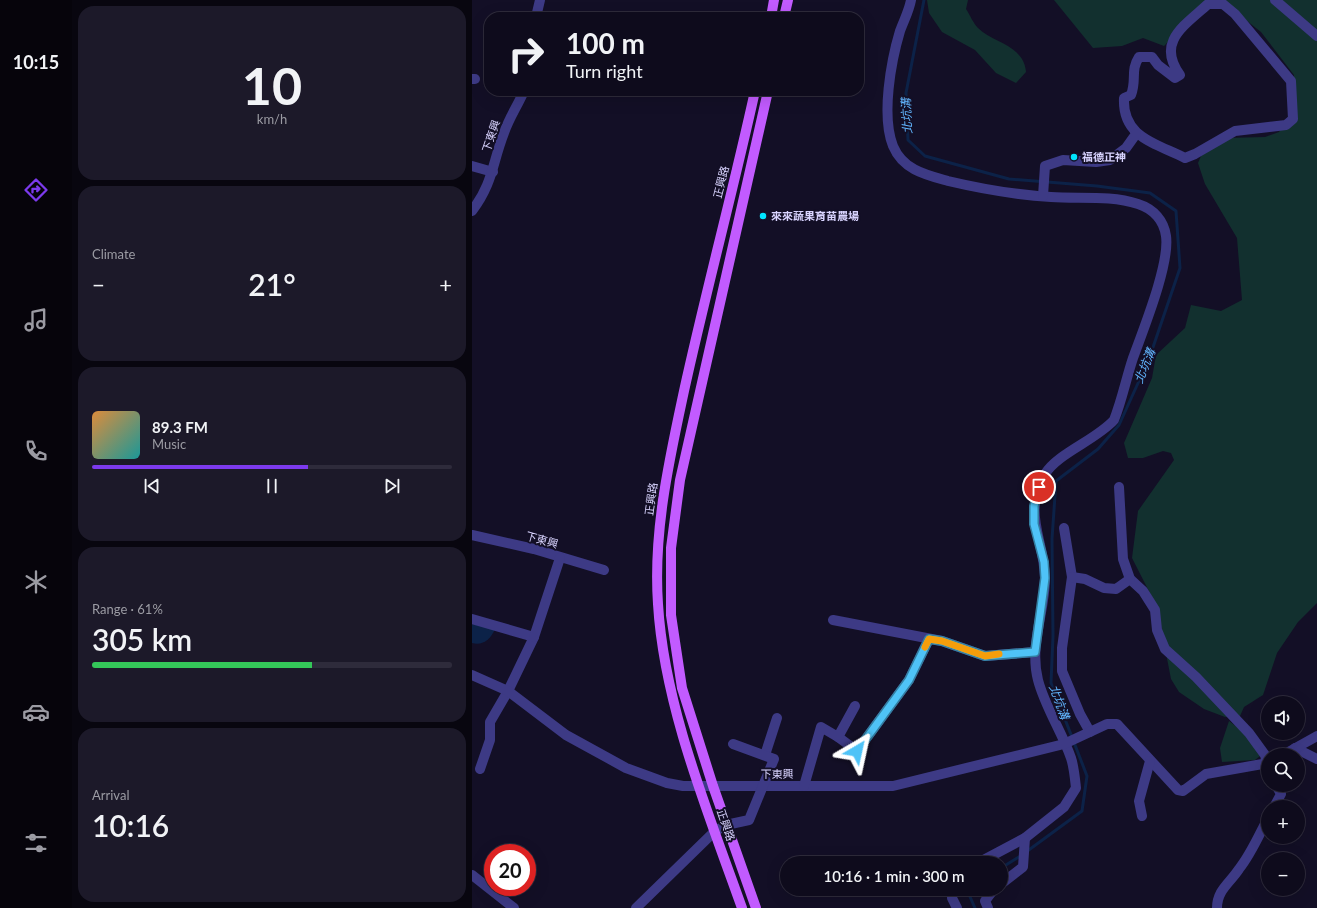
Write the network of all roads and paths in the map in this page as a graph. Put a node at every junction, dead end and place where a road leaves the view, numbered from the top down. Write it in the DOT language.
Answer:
graph roads {
  1 [pos="540,0"];
  2 [pos="774,0"];
  3 [pos="788,0"];
  4 [pos="911,0"];
  5 [pos="1275,0"];
  6 [pos="1209,2"];
  7 [pos="537,12"];
  8 [pos="772,12"];
  9 [pos="785,12"];
  10 [pos="1317,36"];
  11 [pos="522,96"];
  12 [pos="754,96"];
  13 [pos="767,96"];
  14 [pos="1136,134"];
  15 [pos="472,166"];
  16 [pos="493,172"];
  17 [pos="1043,196"];
  18 [pos="472,211"];
  19 [pos="1119,487"];
  20 [pos="1064,528"];
  21 [pos="472,535"];
  22 [pos="560,558"];
  23 [pos="604,570"];
  24 [pos="1072,577"];
  25 [pos="1130,579"];
  26 [pos="472,619"];
  27 [pos="832,620"];
  28 [pos="534,636"];
  29 [pos="929,639"];
  30 [pos="1035,652"];
  31 [pos="472,675"];
  32 [pos="508,690"];
  33 [pos="855,706"];
  34 [pos="777,718"];
  35 [pos="1090,732"];
  36 [pos="1317,736"];
  37 [pos="838,737"];
  38 [pos="1065,743"];
  39 [pos="733,744"];
  40 [pos="1294,748"];
  41 [pos="1261,749"];
  42 [pos="1305,753"];
  43 [pos="765,755"];
  44 [pos="1317,759"];
  45 [pos="1150,761"];
  46 [pos="1261,766"];
  47 [pos="480,769"];
  48 [pos="699,785"];
  49 [pos="713,786"];
  50 [pos="762,786"];
  51 [pos="804,786"];
  52 [pos="1142,816"];
  53 [pos="726,825"];
  54 [pos="715,831"];
  55 [pos="1261,831"];
  56 [pos="1025,838"];
  57 [pos="991,856"];
  58 [pos="472,875"];
  59 [pos="1008,879"];
  60 [pos="952,896"];
  61 [pos="989,896"];
  62 [pos="514,908"];
  63 [pos="636,908"];
  64 [pos="742,908"];
  65 [pos="756,908"];
  66 [pos="957,908"];
  67 [pos="988,908"];
  68 [pos="1217,908"];
  1 -- 7 [label="lane"];
  2 -- 8 [label="main road"];
  3 -- 9 [label="main road"];
  4 -- 17 [label="lane"];
  5 -- 10 [label="lane"];
  6 -- 14 [label="lane"];
  6 -- 14 [label="lane"];
  11 -- 16 [label="lane, 下東興"];
  12 -- 48 [label="main road, 正興路"];
  13 -- 49 [label="main road, 正興路"];
  14 -- 17 [label="lane"];
  15 -- 16 [label="lane"];
  16 -- 18 [label="lane, 下東興"];
  17 -- 30 [label="lane"];
  19 -- 25 [label="lane"];
  20 -- 24 [label="lane"];
  21 -- 22 [label="lane, 下東興"];
  22 -- 23 [label="lane, 下東興"];
  22 -- 28 [label="lane"];
  24 -- 25 [label="lane"];
  24 -- 35 [label="lane"];
  25 -- 41 [label="lane"];
  26 -- 28 [label="lane"];
  27 -- 29 [label="lane"];
  28 -- 32 [label="lane"];
  29 -- 30 [label="lane"];
  29 -- 37 [label="lane"];
  30 -- 38 [label="lane"];
  31 -- 32 [label="lane, 下東興"];
  32 -- 47 [label="lane"];
  32 -- 48 [label="lane, 下東興"];
  33 -- 37 [label="lane"];
  34 -- 43 [label="lane"];
  35 -- 38 [label="lane, 下東興"];
  35 -- 45 [label="lane, 下東興"];
  36 -- 40 [label="lane"];
  37 -- 51 [label="lane"];
  38 -- 51 [label="lane, 下東興"];
  38 -- 56 [label="lane"];
  39 -- 43 [label="lane"];
  42 -- 44 [label="lane"];
  43 -- 50 [label="lane"];
  45 -- 46 [label="lane, 下東興"];
  45 -- 52 [label="lane"];
  48 -- 49 [label="lane, 下東興"];
  48 -- 54 [label="main road, 正興路"];
  49 -- 50 [label="lane, 下東興"];
  49 -- 53 [label="main road, 正興路"];
  50 -- 51 [label="lane, 下東興"];
  50 -- 53 [label="lane"];
  53 -- 54 [label="lane"];
  53 -- 65 [label="main road, 正興路"];
  54 -- 63 [label="lane"];
  54 -- 64 [label="main road, 正興路"];
  55 -- 68 [label="lane"];
  56 -- 57 [label="lane"];
  56 -- 59 [label="lane"];
  58 -- 62 [label="lane"];
  60 -- 66 [label="lane"];
  61 -- 67 [label="lane"];
}
